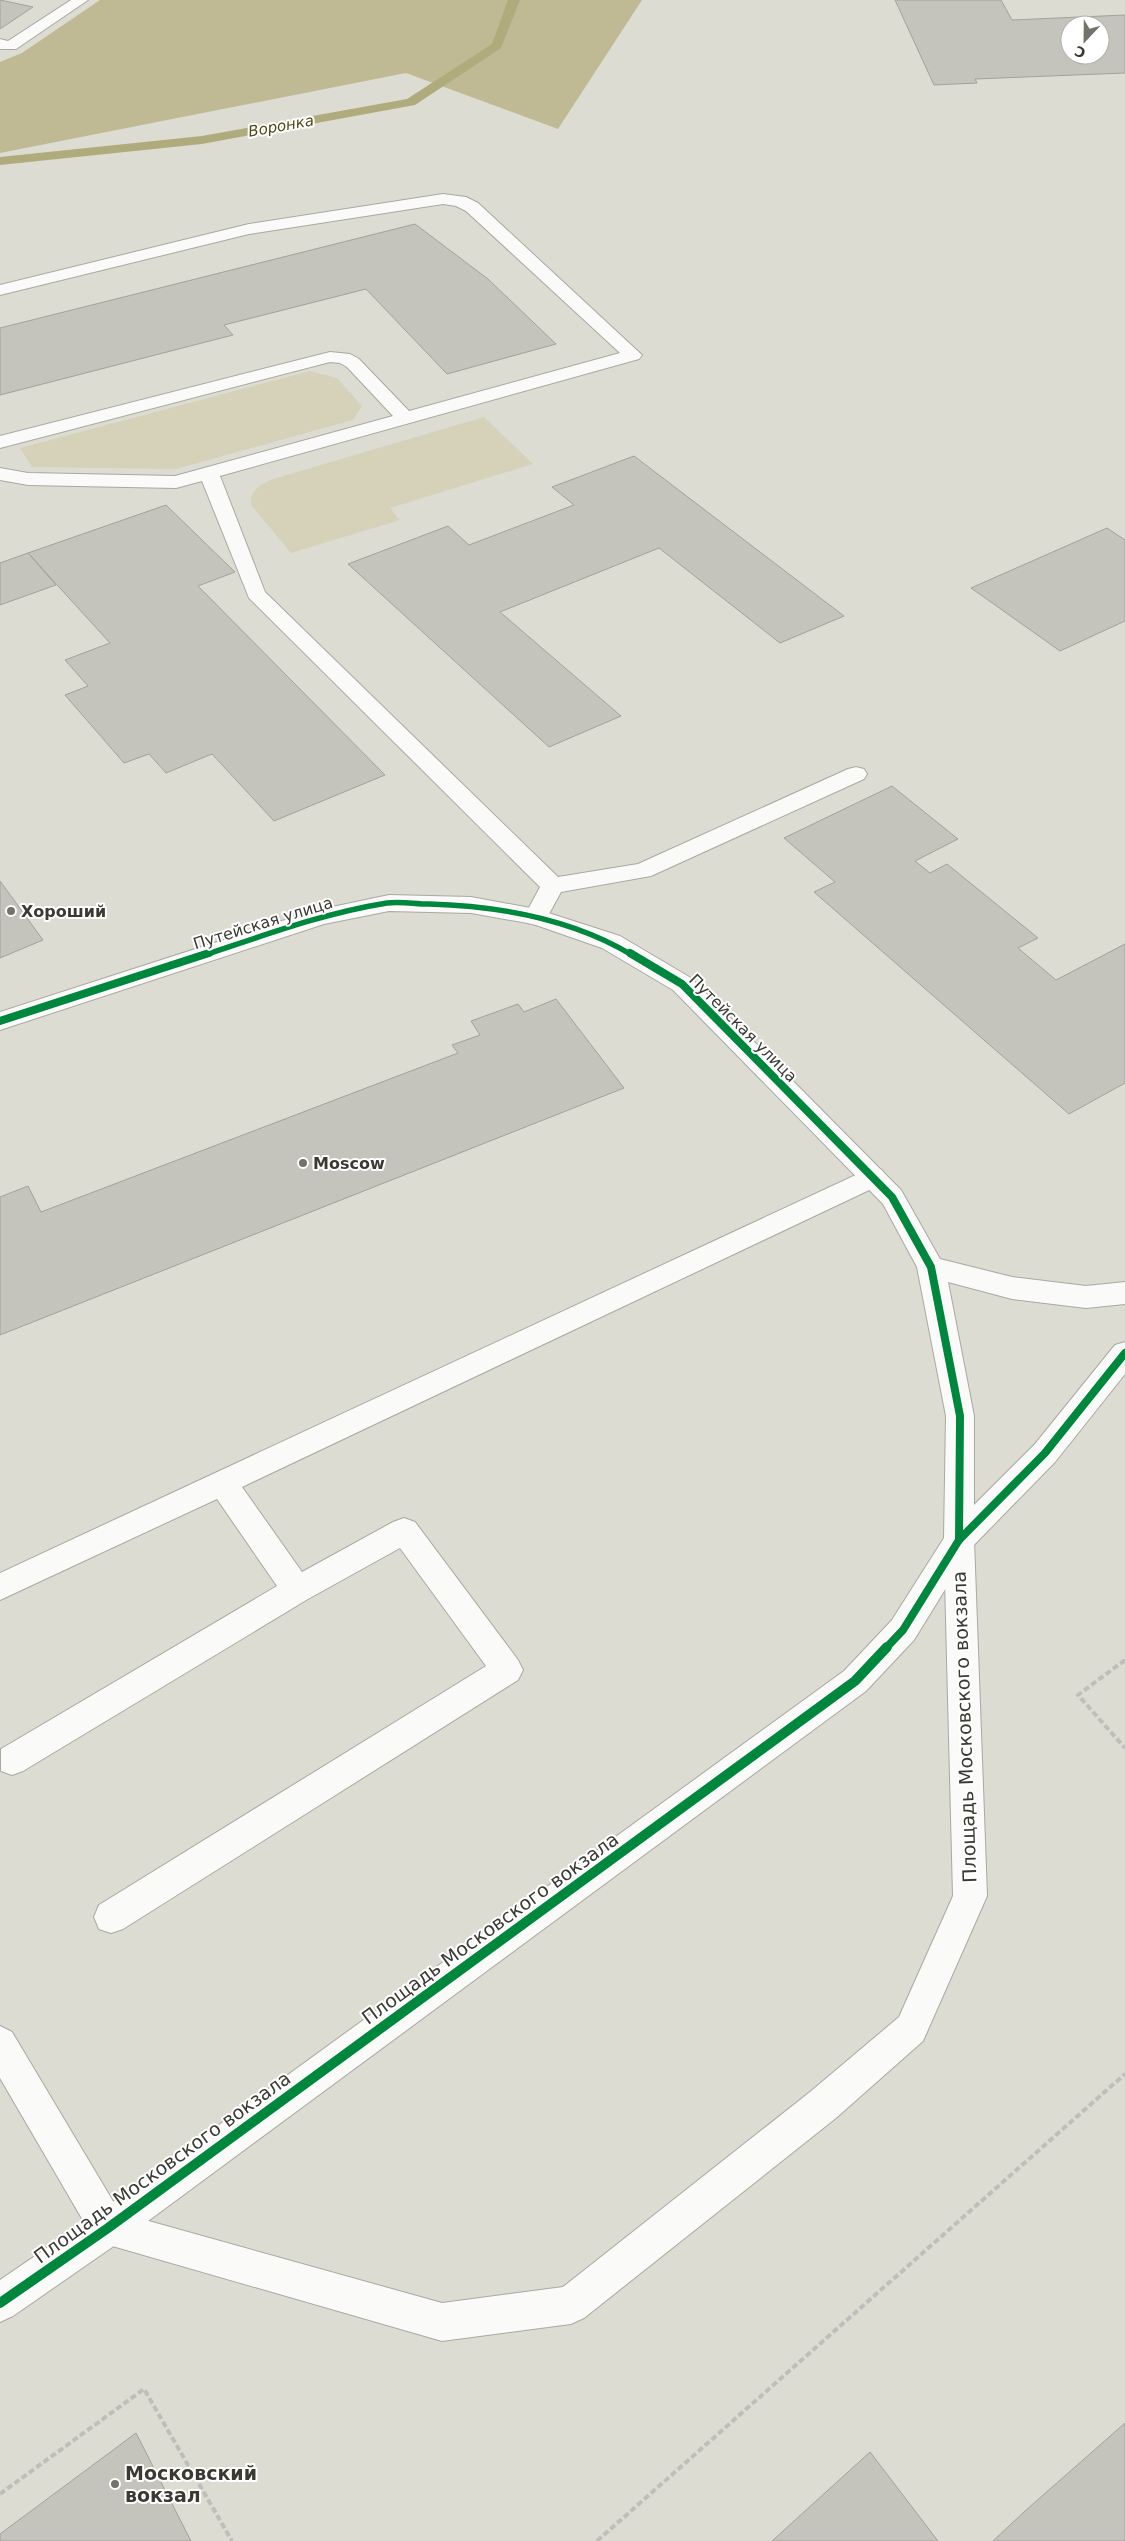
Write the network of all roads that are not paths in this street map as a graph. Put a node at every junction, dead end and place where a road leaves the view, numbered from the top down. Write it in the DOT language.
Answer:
graph roads {
  1 [pos="81,0"];
  2 [pos="0,44"];
  3 [pos="0,290"];
  4 [pos="405,418"];
  5 [pos="0,442"];
  6 [pos="209,473"];
  7 [pos="0,474"];
  8 [pos="856,774"];
  9 [pos="552,886"];
  10 [pos="536,917"];
  11 [pos="0,1020"];
  12 [pos="873,1177"];
  13 [pos="931,1267"];
  14 [pos="1125,1293"];
  15 [pos="1125,1353"];
  16 [pos="223,1483"];
  17 [pos="959,1540"];
  18 [pos="0,1588"];
  19 [pos="297,1590"];
  20 [pos="12,1760"];
  21 [pos="111,1917"];
  22 [pos="0,2044"];
  23 [pos="108,2228"];
  24 [pos="0,2303"];
  1 -- 2 [label="street"];
  3 -- 4 [label="street"];
  4 -- 5 [label="street"];
  4 -- 6 [label="street"];
  6 -- 7 [label="street"];
  6 -- 9 [label="street"];
  8 -- 9 [label="street"];
  9 -- 10 [label="street"];
  10 -- 11 [label="street, Путейская улица"];
  10 -- 12 [label="street, Путейская улица"];
  12 -- 13 [label="street, Путейская улица"];
  12 -- 16 [label="street"];
  13 -- 14 [label="street"];
  13 -- 17 [label="street, Путейская улица"];
  15 -- 17 [label="street"];
  16 -- 18 [label="street"];
  16 -- 19 [label="street"];
  17 -- 23 [label="street, Площадь Московского вокзала"];
  17 -- 23 [label="street, Площадь Московского вокзала"];
  19 -- 20 [label="street"];
  19 -- 21 [label="street"];
  22 -- 23 [label="street"];
  23 -- 24 [label="street, Площадь Московского вокзала"];
}
